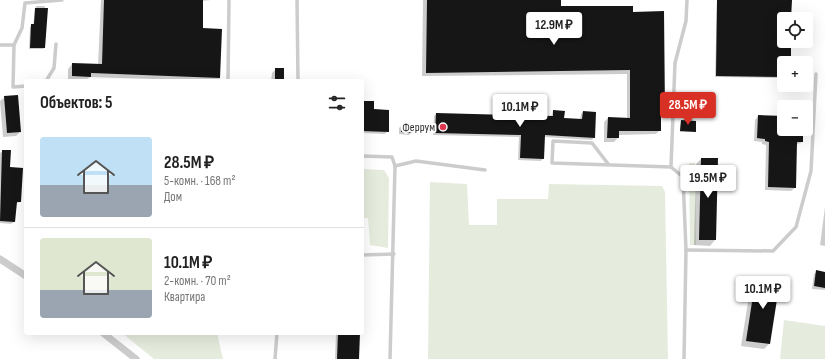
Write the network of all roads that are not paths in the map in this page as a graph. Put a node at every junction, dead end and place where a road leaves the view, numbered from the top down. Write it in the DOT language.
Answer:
graph roads {
  1 [pos="62,0"];
  2 [pos="229,0"];
  3 [pos="297,0"];
  4 [pos="687,0"];
  5 [pos="56,44"];
  6 [pos="0,45"];
  7 [pos="14,45"];
  8 [pos="816,74"];
  9 [pos="47,79"];
  10 [pos="228,79"];
  11 [pos="298,79"];
  12 [pos="24,86"];
  13 [pos="364,156"];
  14 [pos="609,165"];
  15 [pos="395,166"];
  16 [pos="671,167"];
  17 [pos="485,170"];
  18 [pos="686,250"];
  19 [pos="394,254"];
  20 [pos="364,255"];
  21 [pos="2,262"];
  22 [pos="24,275"];
  23 [pos="106,335"];
  24 [pos="277,335"];
  25 [pos="136,359"];
  26 [pos="275,359"];
  27 [pos="390,359"];
  28 [pos="684,359"];
  1 -- 7 [label="lane"];
  2 -- 10 [label="lane"];
  3 -- 11 [label="lane"];
  4 -- 16 [label="lane"];
  5 -- 9 [label="lane"];
  6 -- 7 [label="lane"];
  7 -- 12 [label="lane"];
  8 -- 18 [label="lane"];
  13 -- 15 [label="lane"];
  14 -- 14 [label="lane"];
  14 -- 16 [label="lane"];
  15 -- 17 [label="lane"];
  15 -- 19 [label="lane"];
  16 -- 18 [label="lane"];
  18 -- 28 [label="lane"];
  19 -- 20 [label="lane"];
  19 -- 27 [label="lane"];
  21 -- 22 [label="street"];
  23 -- 25 [label="street"];
  24 -- 26 [label="lane"];
}
